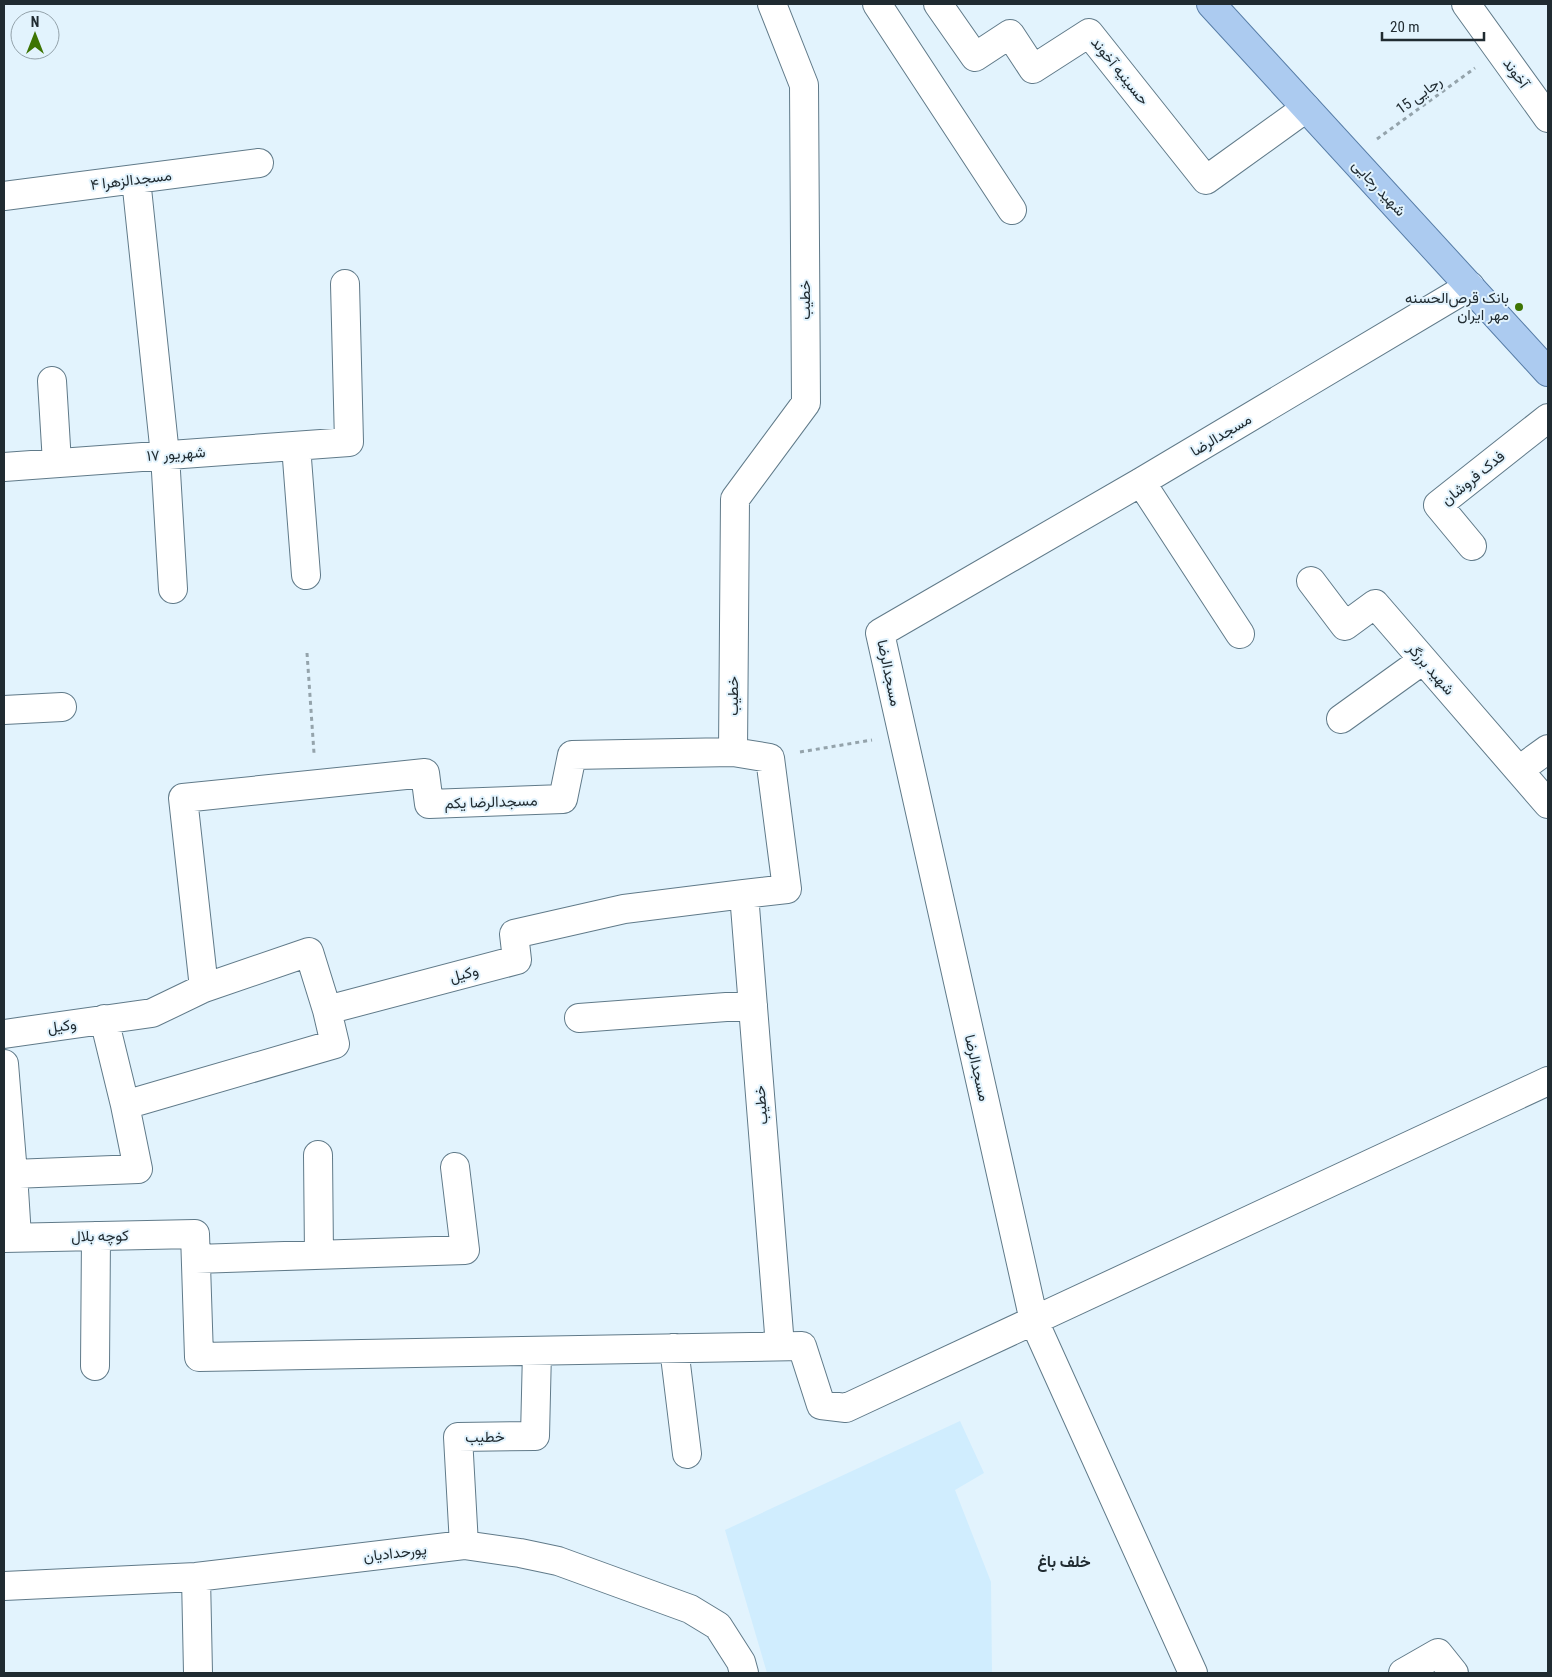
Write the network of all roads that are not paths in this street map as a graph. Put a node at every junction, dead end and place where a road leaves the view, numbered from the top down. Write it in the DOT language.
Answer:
graph roads {
  1 [pos="772,4"];
  2 [pos="877,4"];
  3 [pos="938,4"];
  4 [pos="1211,4"];
  5 [pos="1466,4"];
  6 [pos="1306,108"];
  7 [pos="1548,118"];
  8 [pos="259,163"];
  9 [pos="136,179"];
  10 [pos="4,196"];
  11 [pos="1012,210"];
  12 [pos="345,284"];
  13 [pos="1470,286"];
  14 [pos="1548,372"];
  15 [pos="52,381"];
  16 [pos="1548,418"];
  17 [pos="296,446"];
  18 [pos="165,455"];
  19 [pos="57,463"];
  20 [pos="4,466"];
  21 [pos="1141,482"];
  22 [pos="1472,546"];
  23 [pos="306,574"];
  24 [pos="1311,581"];
  25 [pos="173,589"];
  26 [pos="1240,634"];
  27 [pos="1423,660"];
  28 [pos="62,707"];
  29 [pos="4,710"];
  30 [pos="1341,719"];
  31 [pos="1548,748"];
  32 [pos="733,752"];
  33 [pos="1519,770"];
  34 [pos="1548,804"];
  35 [pos="744,894"];
  36 [pos="204,988"];
  37 [pos="753,1005"];
  38 [pos="327,1010"];
  39 [pos="579,1018"];
  40 [pos="104,1019"];
  41 [pos="4,1034"];
  42 [pos="4,1064"];
  43 [pos="1548,1081"];
  44 [pos="125,1105"];
  45 [pos="318,1155"];
  46 [pos="455,1167"];
  47 [pos="13,1174"];
  48 [pos="96,1236"];
  49 [pos="10,1238"];
  50 [pos="196,1247"];
  51 [pos="319,1255"];
  52 [pos="1034,1321"];
  53 [pos="780,1346"];
  54 [pos="674,1348"];
  55 [pos="537,1351"];
  56 [pos="95,1366"];
  57 [pos="687,1454"];
  58 [pos="464,1545"];
  59 [pos="196,1577"];
  60 [pos="4,1586"];
  61 [pos="198,1673"];
  62 [pos="744,1673"];
  63 [pos="1193,1673"];
  64 [pos="1403,1673"];
  65 [pos="1454,1673"];
  1 -- 32 [label="street, خطیب"];
  2 -- 11 [label="street"];
  3 -- 6 [label="street, حسینیه آخوند"];
  4 -- 6 [label="main road, شهید رجایی"];
  5 -- 7 [label="street, آخوند"];
  6 -- 13 [label="main road, شهید رجایی"];
  8 -- 9 [label="street, مسجدالزهرا ۴"];
  9 -- 10 [label="street, مسجدالزهرا ۴"];
  9 -- 18 [label="street"];
  12 -- 17 [label="street, ۱۷ شهریور"];
  13 -- 14 [label="main road, شهید رجایی"];
  13 -- 21 [label="street, مسجدالرضا"];
  15 -- 19 [label="street"];
  16 -- 22 [label="street, فدک فروشان"];
  17 -- 18 [label="street, ۱۷ شهریور"];
  17 -- 23 [label="street"];
  18 -- 19 [label="street, ۱۷ شهریور"];
  18 -- 25 [label="street"];
  19 -- 20 [label="street, ۱۷ شهریور"];
  21 -- 26 [label="street"];
  21 -- 52 [label="street, مسجدالرضا"];
  24 -- 27 [label="street, شهید برزگر"];
  27 -- 30 [label="street"];
  27 -- 33 [label="street, شهید برزگر"];
  28 -- 29 [label="street"];
  31 -- 33 [label="street"];
  32 -- 35 [label="street"];
  32 -- 36 [label="street, مسجدالرضا یکم"];
  33 -- 34 [label="street, شهید برزگر"];
  35 -- 37 [label="street, خطیب"];
  35 -- 38 [label="street, وکیل"];
  36 -- 38 [label="street, وکیل"];
  36 -- 40 [label="street, وکیل"];
  37 -- 39 [label="street"];
  37 -- 53 [label="street, خطیب"];
  38 -- 44 [label="street"];
  40 -- 41 [label="street, وکیل"];
  40 -- 44 [label="street"];
  42 -- 47 [label="street"];
  43 -- 52 [label="street"];
  44 -- 47 [label="street"];
  45 -- 51 [label="street"];
  46 -- 51 [label="street, کوچه بلال"];
  47 -- 49 [label="street"];
  48 -- 49 [label="street, کوچه بلال"];
  48 -- 50 [label="street, کوچه بلال"];
  48 -- 56 [label="street"];
  50 -- 51 [label="street, کوچه بلال"];
  50 -- 55 [label="street"];
  52 -- 53 [label="street"];
  52 -- 63 [label="street, مسجدالرضا"];
  53 -- 54 [label="street"];
  54 -- 55 [label="street"];
  54 -- 57 [label="street"];
  55 -- 58 [label="street, خطیب"];
  58 -- 59 [label="street, پورحدادیان"];
  58 -- 62 [label="street, پورحدادیان"];
  59 -- 60 [label="street, پورحدادیان"];
  59 -- 61 [label="street"];
  64 -- 65 [label="street"];
}
